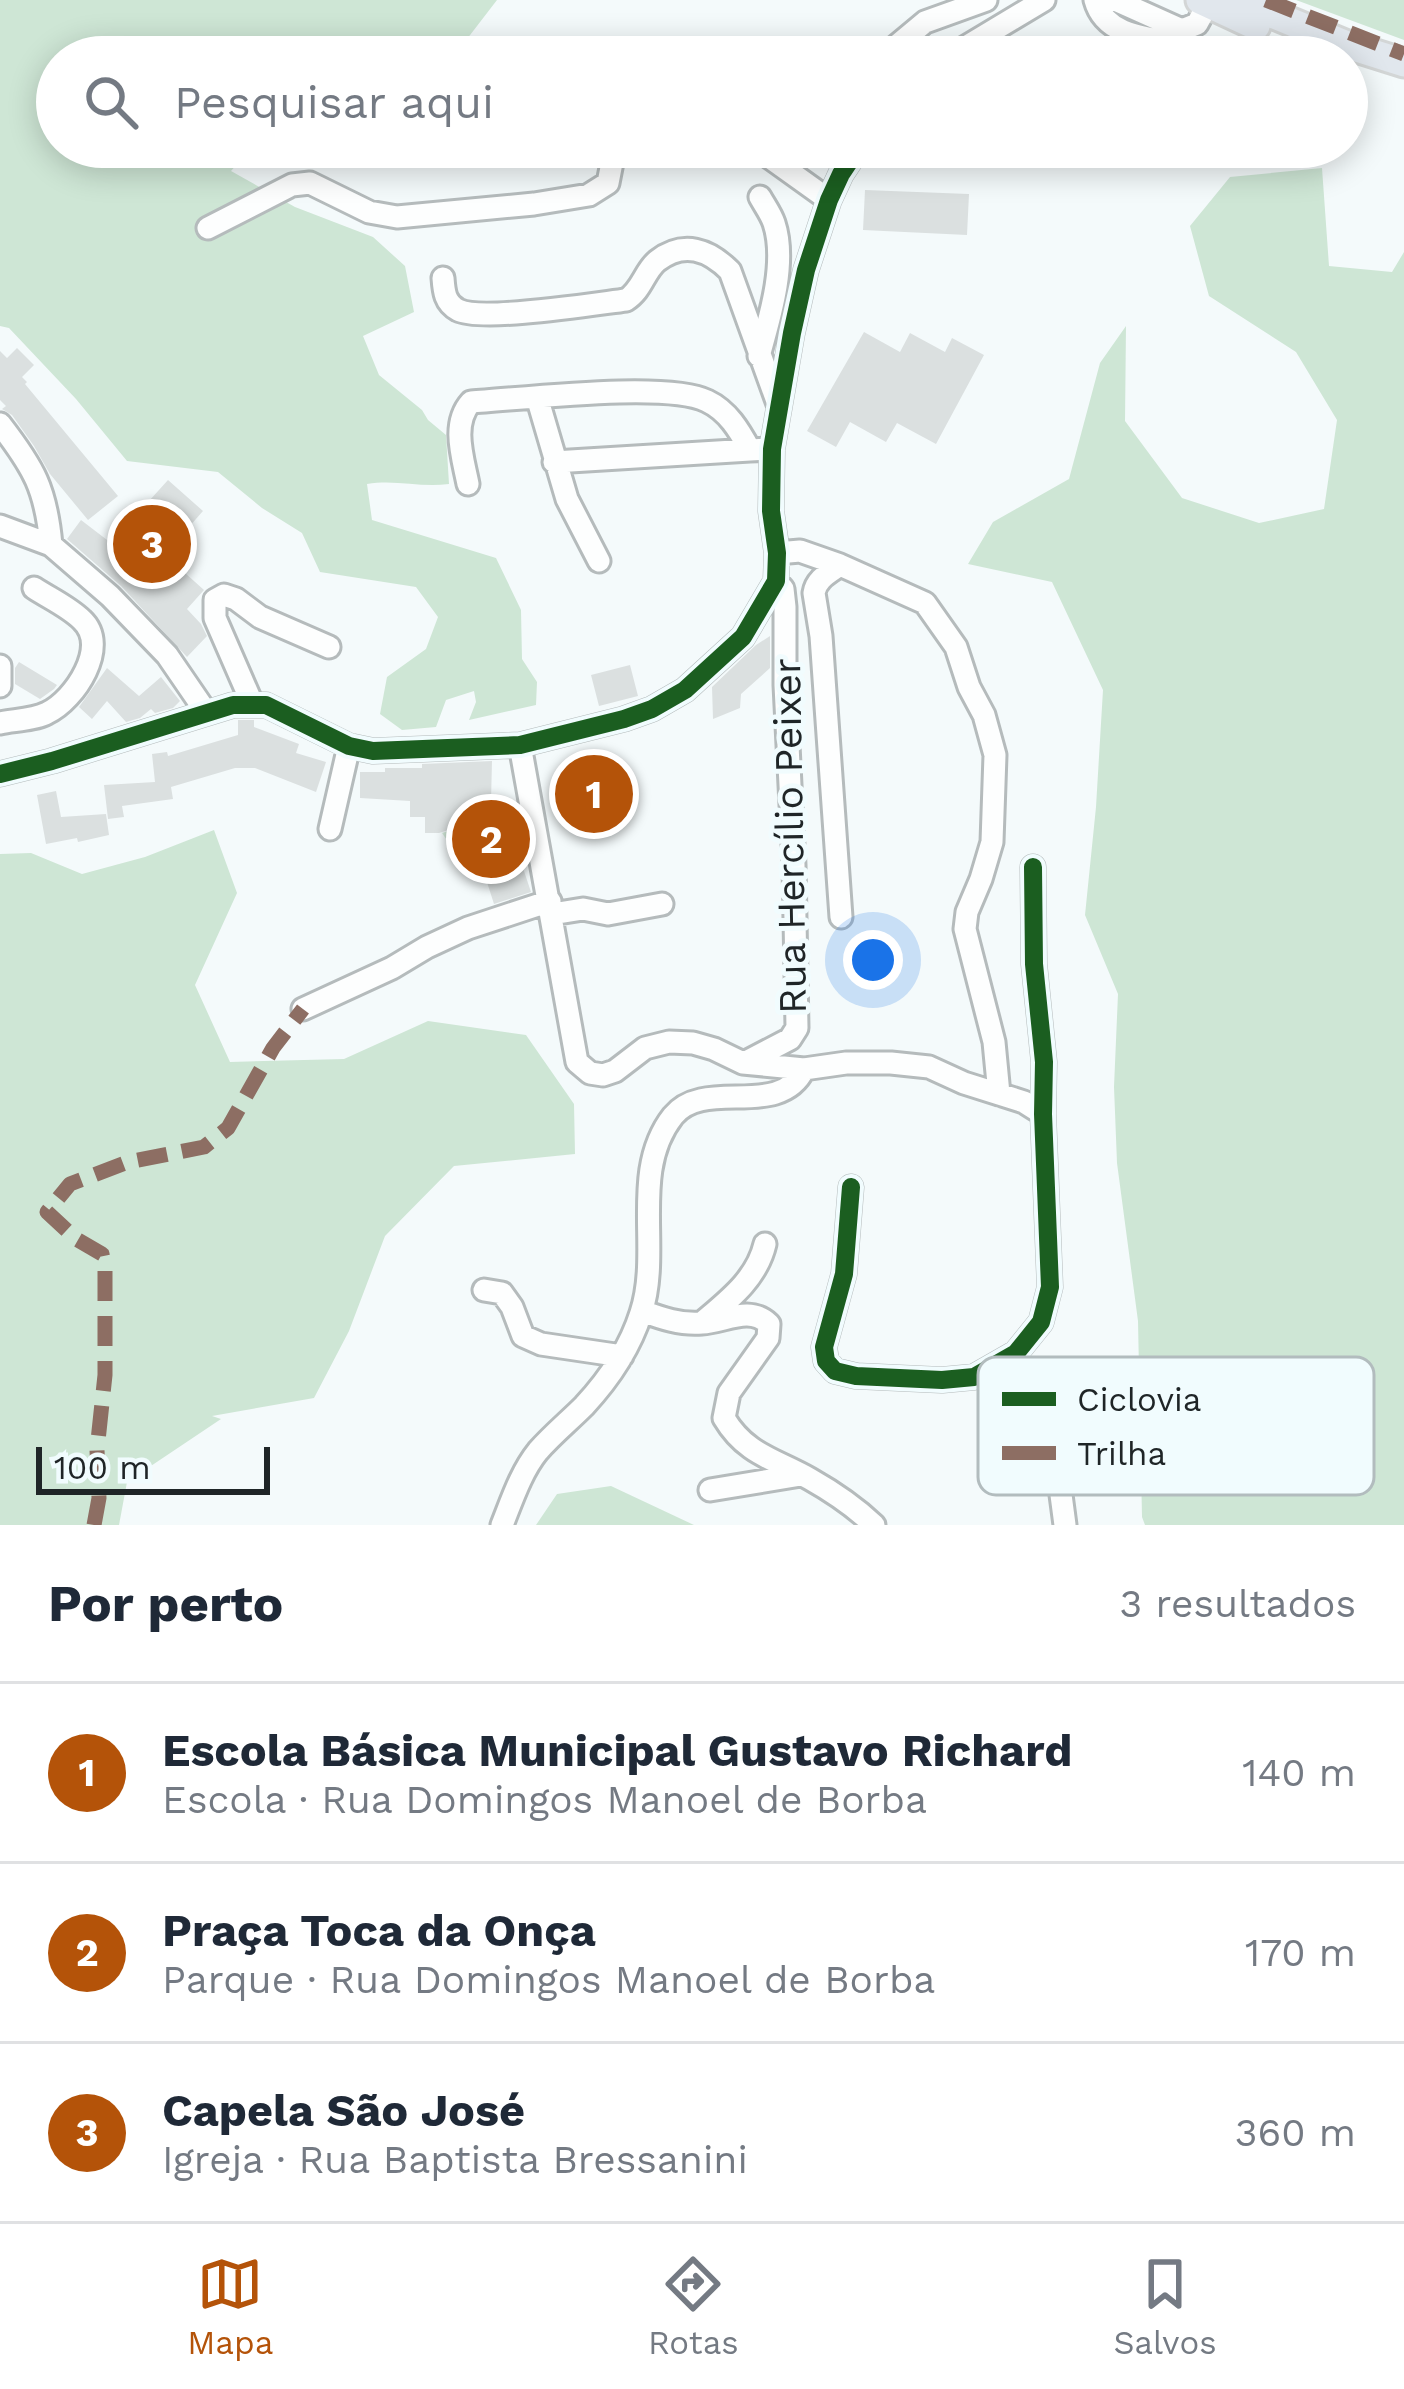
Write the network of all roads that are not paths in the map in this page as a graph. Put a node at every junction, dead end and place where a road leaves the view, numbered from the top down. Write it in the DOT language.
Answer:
graph roads {
  1 [pos="986,0"];
  2 [pos="1044,0"];
  3 [pos="1095,0"];
  4 [pos="1115,0"];
  5 [pos="1238,0"];
  6 [pos="1207,2"];
  7 [pos="909,36"];
  8 [pos="984,36"];
  9 [pos="1140,36"];
  10 [pos="1283,36"];
  11 [pos="1325,36"];
  12 [pos="1368,52"];
  13 [pos="1404,63"];
  14 [pos="1368,67"];
  15 [pos="1404,79"];
  16 [pos="611,168"];
  17 [pos="784,168"];
  18 [pos="845,168"];
  19 [pos="760,197"];
  20 [pos="829,200"];
  21 [pos="208,227"];
  22 [pos="442,278"];
  23 [pos="759,356"];
  24 [pos="537,398"];
  25 [pos="778,405"];
  26 [pos="0,424"];
  27 [pos="761,449"];
  28 [pos="554,461"];
  29 [pos="469,484"];
  30 [pos="0,526"];
  31 [pos="51,545"];
  32 [pos="777,553"];
  33 [pos="599,561"];
  34 [pos="840,566"];
  35 [pos="776,581"];
  36 [pos="34,588"];
  37 [pos="329,647"];
  38 [pos="0,666"];
  39 [pos="0,686"];
  40 [pos="252,704"];
  41 [pos="206,712"];
  42 [pos="0,723"];
  43 [pos="520,745"];
  44 [pos="349,746"];
  45 [pos="0,754"];
  46 [pos="27,769"];
  47 [pos="0,774"];
  48 [pos="330,829"];
  49 [pos="1033,867"];
  50 [pos="662,904"];
  51 [pos="551,907"];
  52 [pos="841,917"];
  53 [pos="303,1009"];
  54 [pos="743,1063"];
  55 [pos="804,1069"];
  56 [pos="999,1094"];
  57 [pos="1043,1114"];
  58 [pos="851,1186"];
  59 [pos="765,1244"];
  60 [pos="484,1290"];
  61 [pos="642,1311"];
  62 [pos="701,1323"];
  63 [pos="622,1356"];
  64 [pos="1009,1357"];
  65 [pos="978,1375"];
  66 [pos="802,1475"];
  67 [pos="710,1490"];
  68 [pos="1062,1495"];
  69 [pos="502,1525"];
  70 [pos="874,1525"];
  71 [pos="1066,1525"];
  1 -- 7 [label="street"];
  2 -- 8 [label="street"];
  3 -- 9 [label="street"];
  4 -- 6 [label="street"];
  5 -- 11 [label="main road"];
  6 -- 10 [label="main road"];
  12 -- 13 [label="main road"];
  14 -- 15 [label="main road"];
  16 -- 21 [label="street"];
  17 -- 20 [label="street"];
  18 -- 20 [label="street"];
  19 -- 23 [label="street"];
  20 -- 25 [label="street"];
  22 -- 23 [label="street"];
  23 -- 25 [label="street"];
  24 -- 27 [label="street"];
  24 -- 28 [label="street"];
  24 -- 29 [label="street"];
  25 -- 27 [label="street"];
  26 -- 31 [label="street"];
  27 -- 28 [label="street"];
  27 -- 32 [label="street"];
  28 -- 33 [label="street"];
  30 -- 31 [label="street"];
  31 -- 41 [label="street"];
  32 -- 34 [label="street"];
  32 -- 35 [label="street"];
  34 -- 52 [label="street"];
  34 -- 56 [label="street"];
  35 -- 43 [label="street"];
  35 -- 54 [label="street, Rua Hercílio Peixer"];
  36 -- 42 [label="street"];
  37 -- 40 [label="street"];
  38 -- 39 [label="street"];
  40 -- 41 [label="street"];
  40 -- 44 [label="street"];
  41 -- 46 [label="street"];
  43 -- 44 [label="street"];
  43 -- 51 [label="street"];
  44 -- 48 [label="street"];
  45 -- 46 [label="street"];
  46 -- 47 [label="street"];
  49 -- 57 [label="street"];
  50 -- 51 [label="street"];
  51 -- 53 [label="street"];
  51 -- 54 [label="street"];
  54 -- 55 [label="street"];
  55 -- 56 [label="street"];
  55 -- 61 [label="street"];
  56 -- 57 [label="street"];
  57 -- 64 [label="street"];
  58 -- 65 [label="street"];
  59 -- 62 [label="street"];
  60 -- 63 [label="street"];
  61 -- 62 [label="street"];
  61 -- 63 [label="street"];
  62 -- 66 [label="street"];
  63 -- 69 [label="street"];
  66 -- 67 [label="street"];
  66 -- 70 [label="street"];
  68 -- 71 [label="street"];
}
